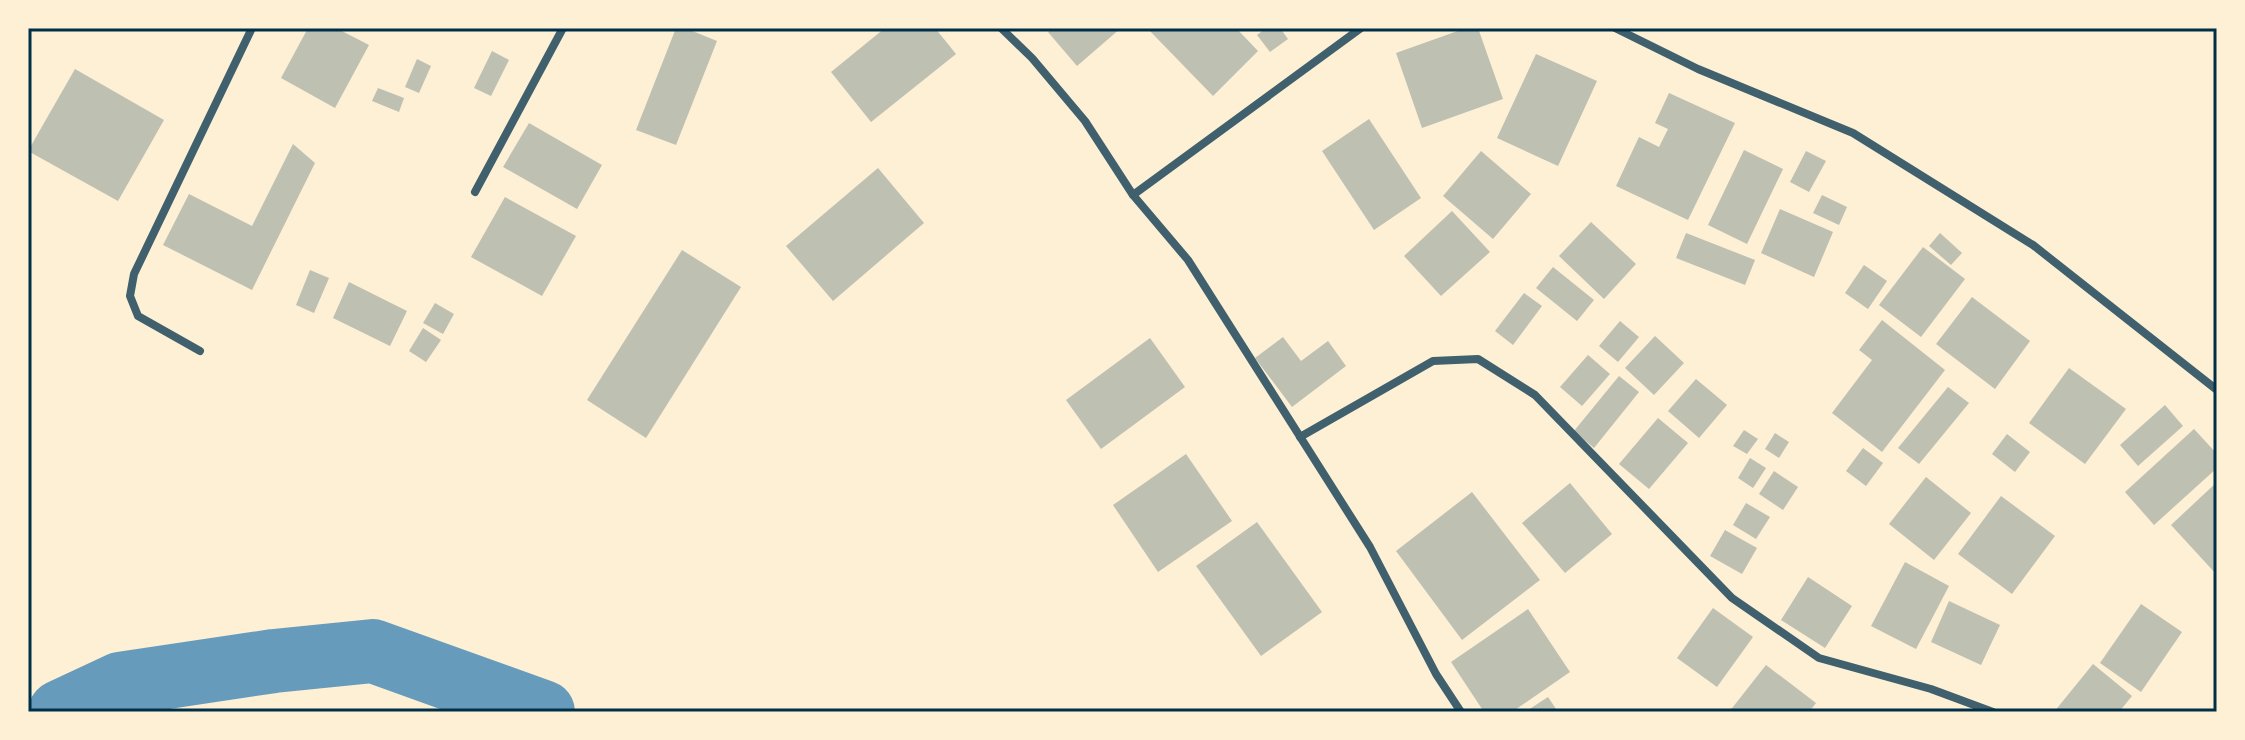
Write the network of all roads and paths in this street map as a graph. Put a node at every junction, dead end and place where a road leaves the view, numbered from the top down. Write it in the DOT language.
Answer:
graph roads {
  1 [pos="252,28"];
  2 [pos="563,28"];
  3 [pos="1001,28"];
  4 [pos="1361,28"];
  5 [pos="1615,28"];
  6 [pos="475,192"];
  7 [pos="1133,195"];
  8 [pos="200,351"];
  9 [pos="2217,390"];
  10 [pos="1300,437"];
  11 [pos="1461,712"];
  12 [pos="1993,712"];
  1 -- 8 [label="street"];
  2 -- 6 [label="street"];
  3 -- 7 [label="street"];
  4 -- 7 [label="street"];
  5 -- 9 [label="street"];
  7 -- 10 [label="street"];
  10 -- 11 [label="street"];
  10 -- 12 [label="street"];
}
